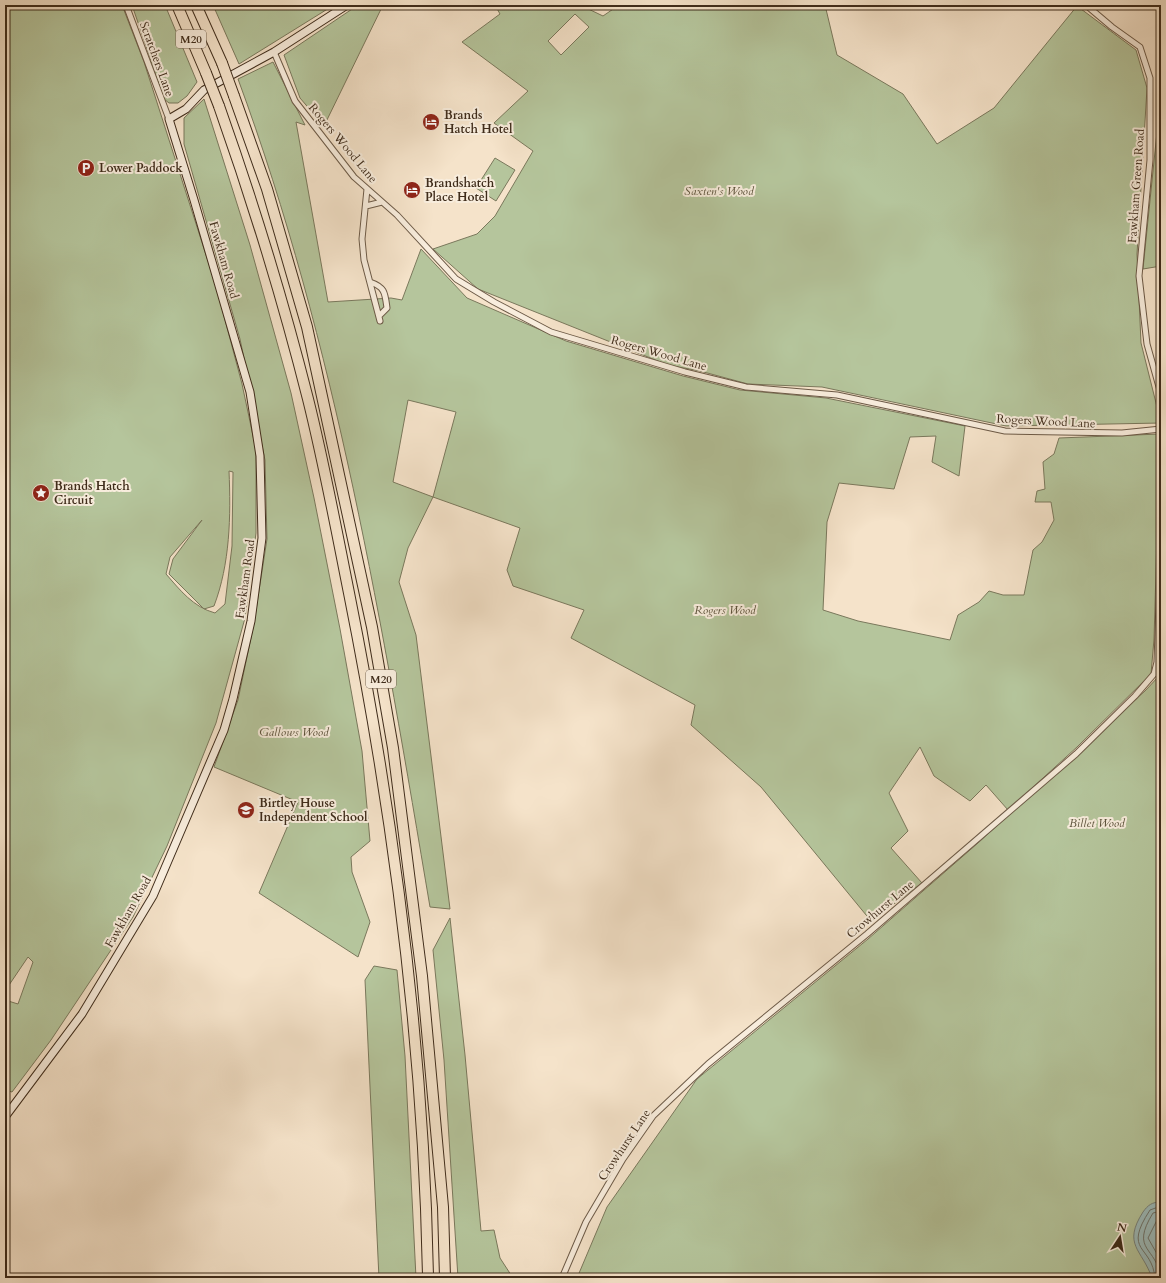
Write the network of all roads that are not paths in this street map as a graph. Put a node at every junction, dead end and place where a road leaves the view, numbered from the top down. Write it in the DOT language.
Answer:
graph roads {
  1 [pos="126,5"];
  2 [pos="177,5"];
  3 [pos="196,5"];
  4 [pos="347,5"];
  5 [pos="1086,5"];
  6 [pos="274,52"];
  7 [pos="169,120"];
  8 [pos="367,189"];
  9 [pos="382,202"];
  10 [pos="366,206"];
  11 [pos="370,282"];
  12 [pos="1161,394"];
  13 [pos="1161,429"];
  14 [pos="1161,541"];
  15 [pos="5,1117"];
  16 [pos="428,1278"];
  17 [pos="445,1278"];
  18 [pos="562,1278"];
  1 -- 7 [label="street, Scratchers Lane"];
  2 -- 16 [label="highway, M20, bridge"];
  3 -- 17 [label="highway, M20, bridge"];
  4 -- 6 [label="street"];
  5 -- 12 [label="street, Fawkham Green Road"];
  6 -- 7 [label="street"];
  6 -- 8 [label="street, Rogers Wood Lane"];
  7 -- 15 [label="street, Fawkham Road"];
  8 -- 9 [label="street, Rogers Wood Lane"];
  8 -- 10 [label="street"];
  9 -- 10 [label="street"];
  9 -- 13 [label="street, Rogers Wood Lane"];
  10 -- 11 [label="street"];
  11 -- 11 [label="street"];
  14 -- 18 [label="street, Crowhurst Lane"];
}
